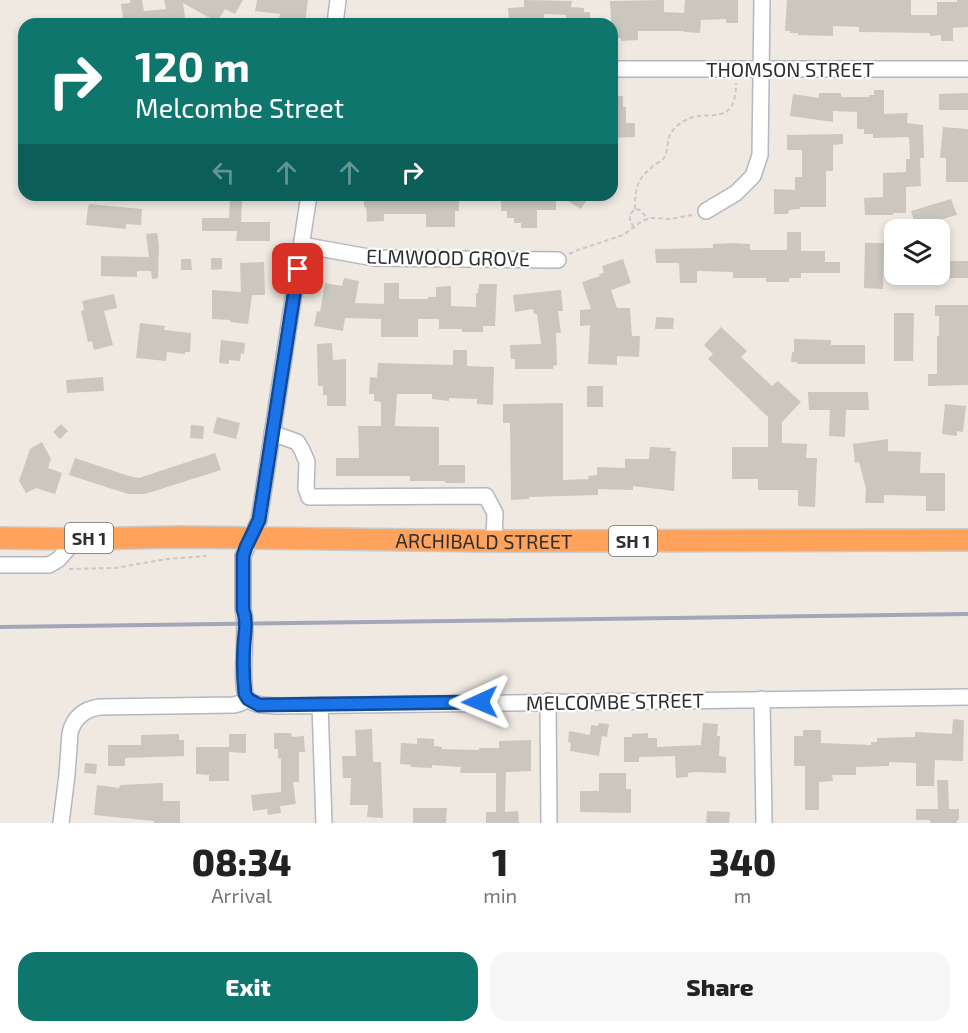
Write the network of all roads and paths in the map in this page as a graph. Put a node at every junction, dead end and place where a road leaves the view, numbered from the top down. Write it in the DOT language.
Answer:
graph roads {
  1 [pos="338,0"];
  2 [pos="762,0"];
  3 [pos="336,18"];
  4 [pos="618,69"];
  5 [pos="760,69"];
  6 [pos="968,69"];
  7 [pos="736,80"];
  8 [pos="308,201"];
  9 [pos="635,209"];
  10 [pos="706,212"];
  11 [pos="648,219"];
  12 [pos="634,227"];
  13 [pos="302,245"];
  14 [pos="558,260"];
  15 [pos="272,433"];
  16 [pos="0,538"];
  17 [pos="251,538"];
  18 [pos="76,539"];
  19 [pos="968,540"];
  20 [pos="494,541"];
  21 [pos="209,555"];
  22 [pos="0,565"];
  23 [pos="61,570"];
  24 [pos="968,697"];
  25 [pos="248,699"];
  26 [pos="762,699"];
  27 [pos="548,701"];
  28 [pos="320,705"];
  29 [pos="61,823"];
  30 [pos="324,823"];
  31 [pos="549,823"];
  32 [pos="764,823"];
  1 -- 3 [label="street"];
  2 -- 5 [label="street"];
  4 -- 5 [label="street, THOMSON STREET"];
  5 -- 6 [label="street, THOMSON STREET"];
  5 -- 10 [label="street"];
  7 -- 9 [label="path"];
  8 -- 13 [label="street"];
  9 -- 11 [label="path"];
  9 -- 12 [label="path"];
  10 -- 11 [label="path"];
  11 -- 12 [label="path"];
  12 -- 14 [label="path"];
  13 -- 14 [label="street, ELMWOOD GROVE"];
  13 -- 15 [label="street"];
  15 -- 17 [label="street"];
  15 -- 20 [label="street"];
  16 -- 18 [label="highway, ARCHIBALD STREET / SH 1"];
  17 -- 18 [label="highway, ARCHIBALD STREET / SH 1"];
  17 -- 20 [label="highway, ARCHIBALD STREET / SH 1"];
  17 -- 25 [label="street"];
  18 -- 22 [label="street"];
  19 -- 20 [label="highway, ARCHIBALD STREET / SH 1"];
  21 -- 23 [label="path"];
  24 -- 26 [label="street, MELCOMBE STREET"];
  25 -- 28 [label="street, MELCOMBE STREET"];
  25 -- 29 [label="street"];
  26 -- 27 [label="street, MELCOMBE STREET"];
  26 -- 32 [label="street"];
  27 -- 28 [label="street, MELCOMBE STREET"];
  27 -- 31 [label="street"];
  28 -- 30 [label="street"];
}
